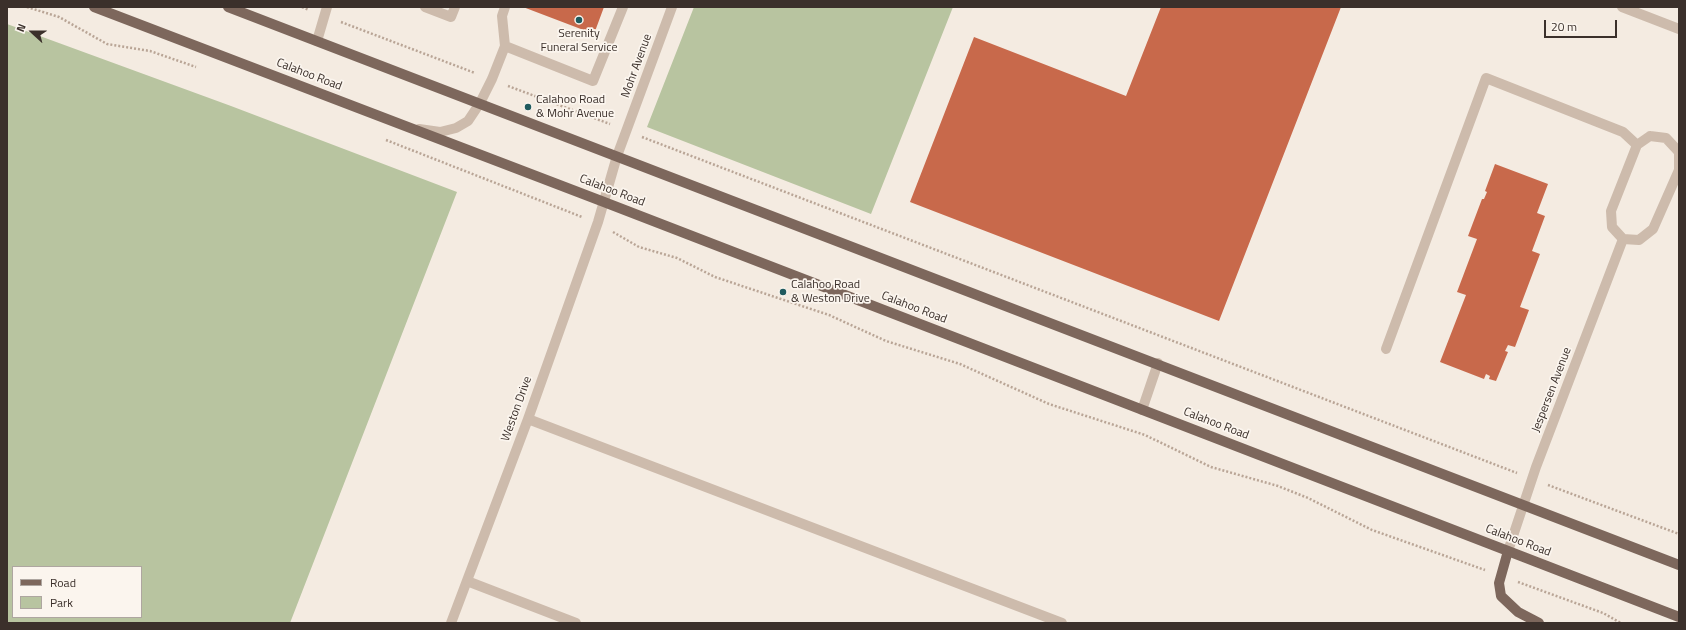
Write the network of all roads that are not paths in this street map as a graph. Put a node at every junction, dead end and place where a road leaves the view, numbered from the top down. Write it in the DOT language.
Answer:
graph roads {
  1 [pos="94,7"];
  2 [pos="228,7"];
  3 [pos="425,7"];
  4 [pos="454,7"];
  5 [pos="505,7"];
  6 [pos="623,7"];
  7 [pos="672,7"];
  8 [pos="1622,7"];
  9 [pos="325,11"];
  10 [pos="1679,29"];
  11 [pos="317,41"];
  12 [pos="505,46"];
  13 [pos="480,103"];
  14 [pos="408,127"];
  15 [pos="1637,145"];
  16 [pos="617,156"];
  17 [pos="604,202"];
  18 [pos="1623,239"];
  19 [pos="1386,349"];
  20 [pos="1158,364"];
  21 [pos="1142,410"];
  22 [pos="528,419"];
  23 [pos="1523,504"];
  24 [pos="1508,551"];
  25 [pos="1679,565"];
  26 [pos="467,581"];
  27 [pos="1679,617"];
  28 [pos="451,623"];
  29 [pos="576,623"];
  30 [pos="1062,623"];
  31 [pos="1539,623"];
  1 -- 14 [label="main road, Calahoo Road"];
  2 -- 11 [label="main road"];
  3 -- 4 [label="street"];
  5 -- 12 [label="street"];
  6 -- 12 [label="street"];
  7 -- 16 [label="street, Mohr Avenue"];
  8 -- 10 [label="street"];
  9 -- 11 [label="street"];
  11 -- 13 [label="main road"];
  12 -- 13 [label="street"];
  13 -- 14 [label="street"];
  13 -- 16 [label="main road"];
  14 -- 17 [label="main road, Calahoo Road"];
  15 -- 18 [label="street"];
  15 -- 18 [label="street"];
  15 -- 19 [label="street"];
  16 -- 17 [label="street, Mohr Avenue"];
  16 -- 20 [label="main road"];
  17 -- 21 [label="main road, Calahoo Road"];
  17 -- 22 [label="street, Weston Drive"];
  18 -- 23 [label="street, Jespersen Avenue"];
  20 -- 21 [label="street"];
  20 -- 23 [label="main road"];
  21 -- 24 [label="main road, Calahoo Road"];
  22 -- 26 [label="street, Weston Drive"];
  22 -- 30 [label="street"];
  23 -- 24 [label="street, Jespersen Avenue"];
  23 -- 25 [label="main road"];
  24 -- 27 [label="main road, Calahoo Road"];
  24 -- 31 [label="main road"];
  26 -- 28 [label="street, Weston Drive"];
  26 -- 29 [label="street"];
}
